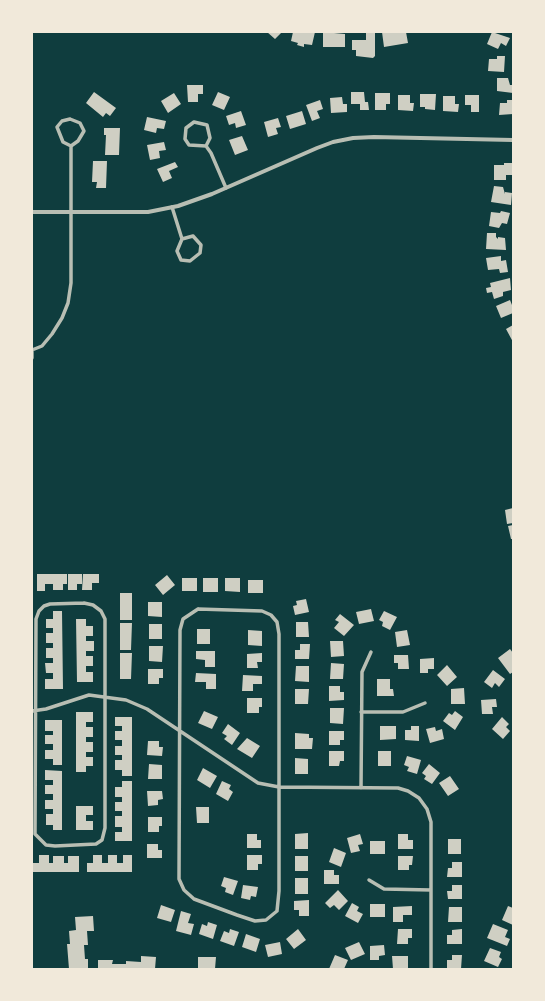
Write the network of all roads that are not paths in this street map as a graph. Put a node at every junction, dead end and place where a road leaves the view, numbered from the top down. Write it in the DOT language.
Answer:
graph roads {
  1 [pos="513,140"];
  2 [pos="71,146"];
  3 [pos="206,146"];
  4 [pos="226,188"];
  5 [pos="172,207"];
  6 [pos="32,212"];
  7 [pos="72,212"];
  8 [pos="182,239"];
  9 [pos="32,350"];
  10 [pos="32,358"];
  11 [pos="371,652"];
  12 [pos="105,696"];
  13 [pos="425,703"];
  14 [pos="33,711"];
  15 [pos="361,712"];
  16 [pos="181,732"];
  17 [pos="279,787"];
  18 [pos="361,788"];
  19 [pos="369,880"];
  20 [pos="431,890"];
  21 [pos="430,969"];
  1 -- 4 [label="street"];
  2 -- 2 [label="street"];
  2 -- 7 [label="street"];
  3 -- 3 [label="street"];
  3 -- 4 [label="street"];
  4 -- 5 [label="street"];
  5 -- 7 [label="street"];
  5 -- 8 [label="street"];
  6 -- 7 [label="street"];
  7 -- 9 [label="street"];
  8 -- 8 [label="street"];
  9 -- 10 [label="street"];
  11 -- 15 [label="street"];
  12 -- 14 [label="street"];
  12 -- 14 [label="street"];
  12 -- 14 [label="street"];
  12 -- 16 [label="street"];
  13 -- 15 [label="street"];
  15 -- 18 [label="street"];
  16 -- 17 [label="street"];
  16 -- 17 [label="street"];
  16 -- 17 [label="street"];
  17 -- 18 [label="street"];
  18 -- 20 [label="street"];
  19 -- 20 [label="street"];
  20 -- 21 [label="street"];
}
